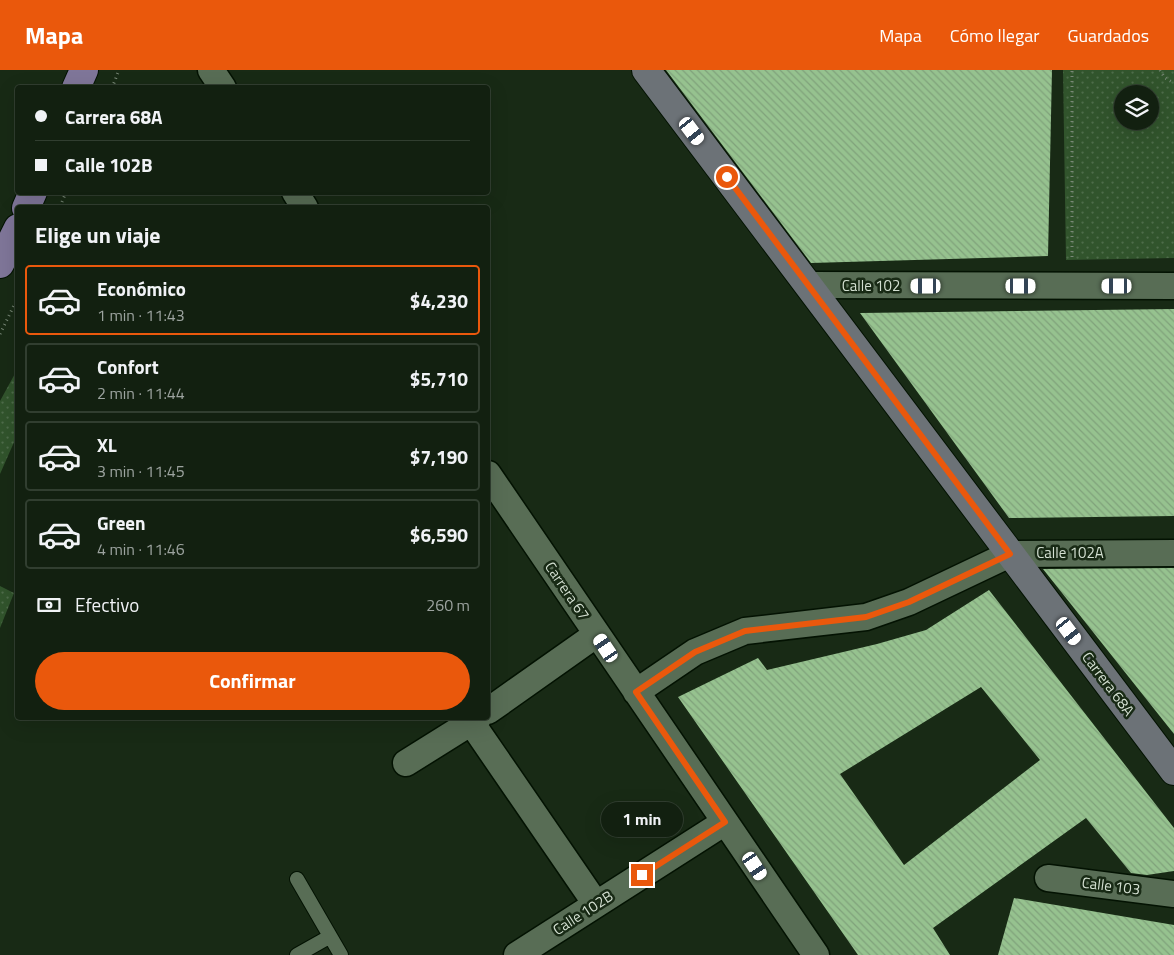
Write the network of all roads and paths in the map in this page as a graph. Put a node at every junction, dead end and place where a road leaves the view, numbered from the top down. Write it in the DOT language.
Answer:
graph roads {
  1 [pos="84,70"];
  2 [pos="119,70"];
  3 [pos="211,70"];
  4 [pos="646,70"];
  5 [pos="1072,70"];
  6 [pos="1160,70"];
  7 [pos="1174,83"];
  8 [pos="77,85"];
  9 [pos="113,85"];
  10 [pos="221,85"];
  11 [pos="15,234"];
  12 [pos="0,264"];
  13 [pos="1072,266"];
  14 [pos="808,285"];
  15 [pos="1174,286"];
  16 [pos="15,303"];
  17 [pos="0,334"];
  18 [pos="490,477"];
  19 [pos="1174,553"];
  20 [pos="1010,554"];
  21 [pos="597,634"];
  22 [pos="636,692"];
  23 [pos="490,709"];
  24 [pos="474,720"];
  25 [pos="481,720"];
  26 [pos="406,763"];
  27 [pos="1174,771"];
  28 [pos="725,822"];
  29 [pos="1048,878"];
  30 [pos="297,879"];
  31 [pos="1174,894"];
  32 [pos="596,904"];
  33 [pos="329,937"];
  34 [pos="297,955"];
  35 [pos="340,955"];
  36 [pos="517,955"];
  37 [pos="816,955"];
  1 -- 8 [label="main road"];
  2 -- 9 [label="path"];
  3 -- 10 [label="street"];
  4 -- 14 [label="street, Carrera 68A"];
  5 -- 13 [label="path"];
  6 -- 7 [label="path"];
  11 -- 12 [label="main road"];
  14 -- 15 [label="street, Calle 102"];
  14 -- 20 [label="street, Carrera 68A"];
  16 -- 17 [label="path"];
  18 -- 21 [label="street, Carrera 67"];
  19 -- 20 [label="street, Calle 102A"];
  20 -- 22 [label="street, Calle 102A"];
  20 -- 27 [label="street, Carrera 68A"];
  21 -- 22 [label="street, Carrera 67"];
  21 -- 23 [label="street"];
  22 -- 28 [label="street, Carrera 67"];
  24 -- 26 [label="street"];
  25 -- 32 [label="street"];
  28 -- 32 [label="street, Calle 102B"];
  28 -- 37 [label="street, Carrera 67"];
  29 -- 31 [label="street, Calle 103"];
  30 -- 33 [label="lane"];
  32 -- 36 [label="street, Calle 102B"];
  33 -- 34 [label="lane"];
  33 -- 35 [label="lane"];
}
